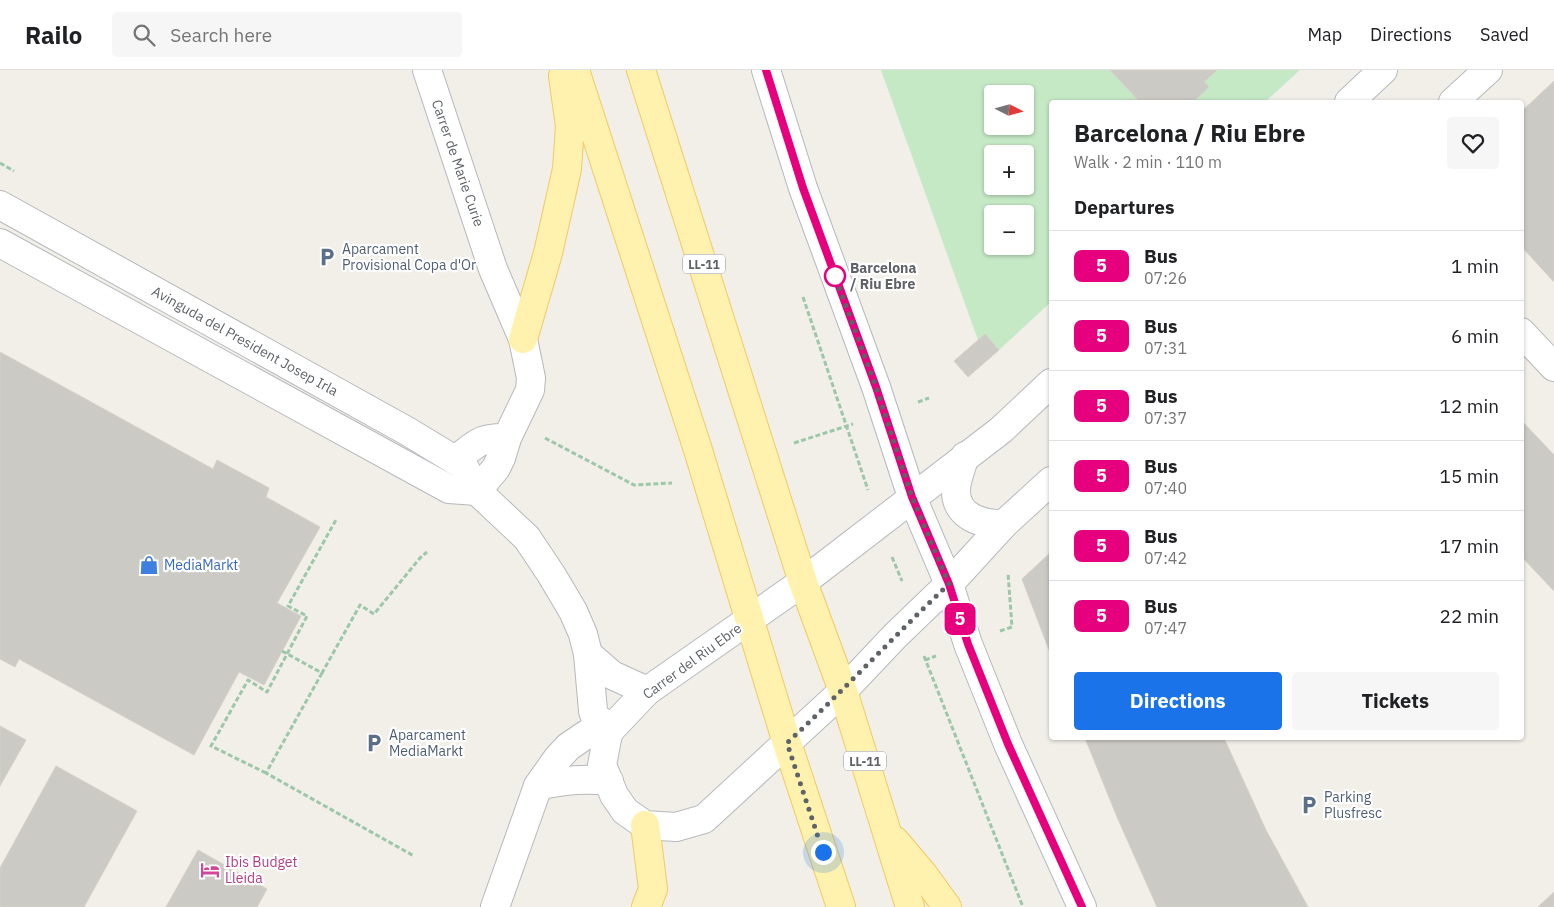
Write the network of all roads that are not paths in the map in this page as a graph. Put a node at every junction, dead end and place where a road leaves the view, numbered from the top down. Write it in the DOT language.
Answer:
graph roads {
  1 [pos="426,70"];
  2 [pos="562,70"];
  3 [pos="574,70"];
  4 [pos="641,70"];
  5 [pos="766,70"];
  6 [pos="1383,70"];
  7 [pos="1488,70"];
  8 [pos="1351,100"];
  9 [pos="1455,100"];
  10 [pos="0,205"];
  11 [pos="0,243"];
  12 [pos="1524,335"];
  13 [pos="523,339"];
  14 [pos="1554,367"];
  15 [pos="1049,385"];
  16 [pos="507,438"];
  17 [pos="965,456"];
  18 [pos="455,460"];
  19 [pos="1049,483"];
  20 [pos="477,491"];
  21 [pos="912,497"];
  22 [pos="1004,524"];
  23 [pos="803,582"];
  24 [pos="949,584"];
  25 [pos="750,620"];
  26 [pos="588,654"];
  27 [pos="647,691"];
  28 [pos="843,691"];
  29 [pos="609,731"];
  30 [pos="787,743"];
  31 [pos="608,782"];
  32 [pos="538,786"];
  33 [pos="645,825"];
  34 [pos="887,832"];
  35 [pos="495,907"];
  36 [pos="646,907"];
  37 [pos="841,907"];
  38 [pos="910,907"];
  39 [pos="946,907"];
  40 [pos="1082,907"];
  1 -- 13 [label="street, Carrer de Marie Curie"];
  2 -- 13 [label="main road"];
  3 -- 25 [label="main road"];
  4 -- 23 [label="main road, LL-11"];
  5 -- 21 [label="street"];
  6 -- 8 [label="street"];
  7 -- 9 [label="street"];
  10 -- 18 [label="street, Avinguda del President Josep Irla"];
  11 -- 20 [label="street"];
  12 -- 14 [label="street"];
  13 -- 16 [label="street, Carrer de Marie Curie"];
  15 -- 17 [label="street, Carrer del Riu Ebre"];
  16 -- 18 [label="street"];
  16 -- 20 [label="street, Carrer de Marie Curie"];
  17 -- 21 [label="street, Carrer del Riu Ebre"];
  17 -- 22 [label="street"];
  18 -- 20 [label="street, Avinguda del President Josep Irla"];
  19 -- 22 [label="street"];
  20 -- 26 [label="street, Avinguda del President Josep Irla"];
  21 -- 23 [label="street, Carrer del Riu Ebre"];
  21 -- 24 [label="street"];
  22 -- 24 [label="street"];
  23 -- 25 [label="street, Carrer del Riu Ebre"];
  23 -- 28 [label="main road, LL-11"];
  24 -- 28 [label="street"];
  24 -- 40 [label="street"];
  25 -- 27 [label="street, Carrer del Riu Ebre"];
  25 -- 30 [label="main road"];
  26 -- 27 [label="street"];
  26 -- 29 [label="street, Avinguda del President Josep Irla"];
  27 -- 29 [label="street, Carrer del Riu Ebre"];
  28 -- 30 [label="street"];
  28 -- 34 [label="main road, LL-11"];
  29 -- 31 [label="street"];
  29 -- 32 [label="street"];
  30 -- 33 [label="street"];
  30 -- 37 [label="main road"];
  31 -- 32 [label="street"];
  31 -- 33 [label="street"];
  32 -- 35 [label="street"];
  33 -- 36 [label="main road"];
  34 -- 38 [label="main road, LL-11"];
  34 -- 39 [label="main road"];
}
